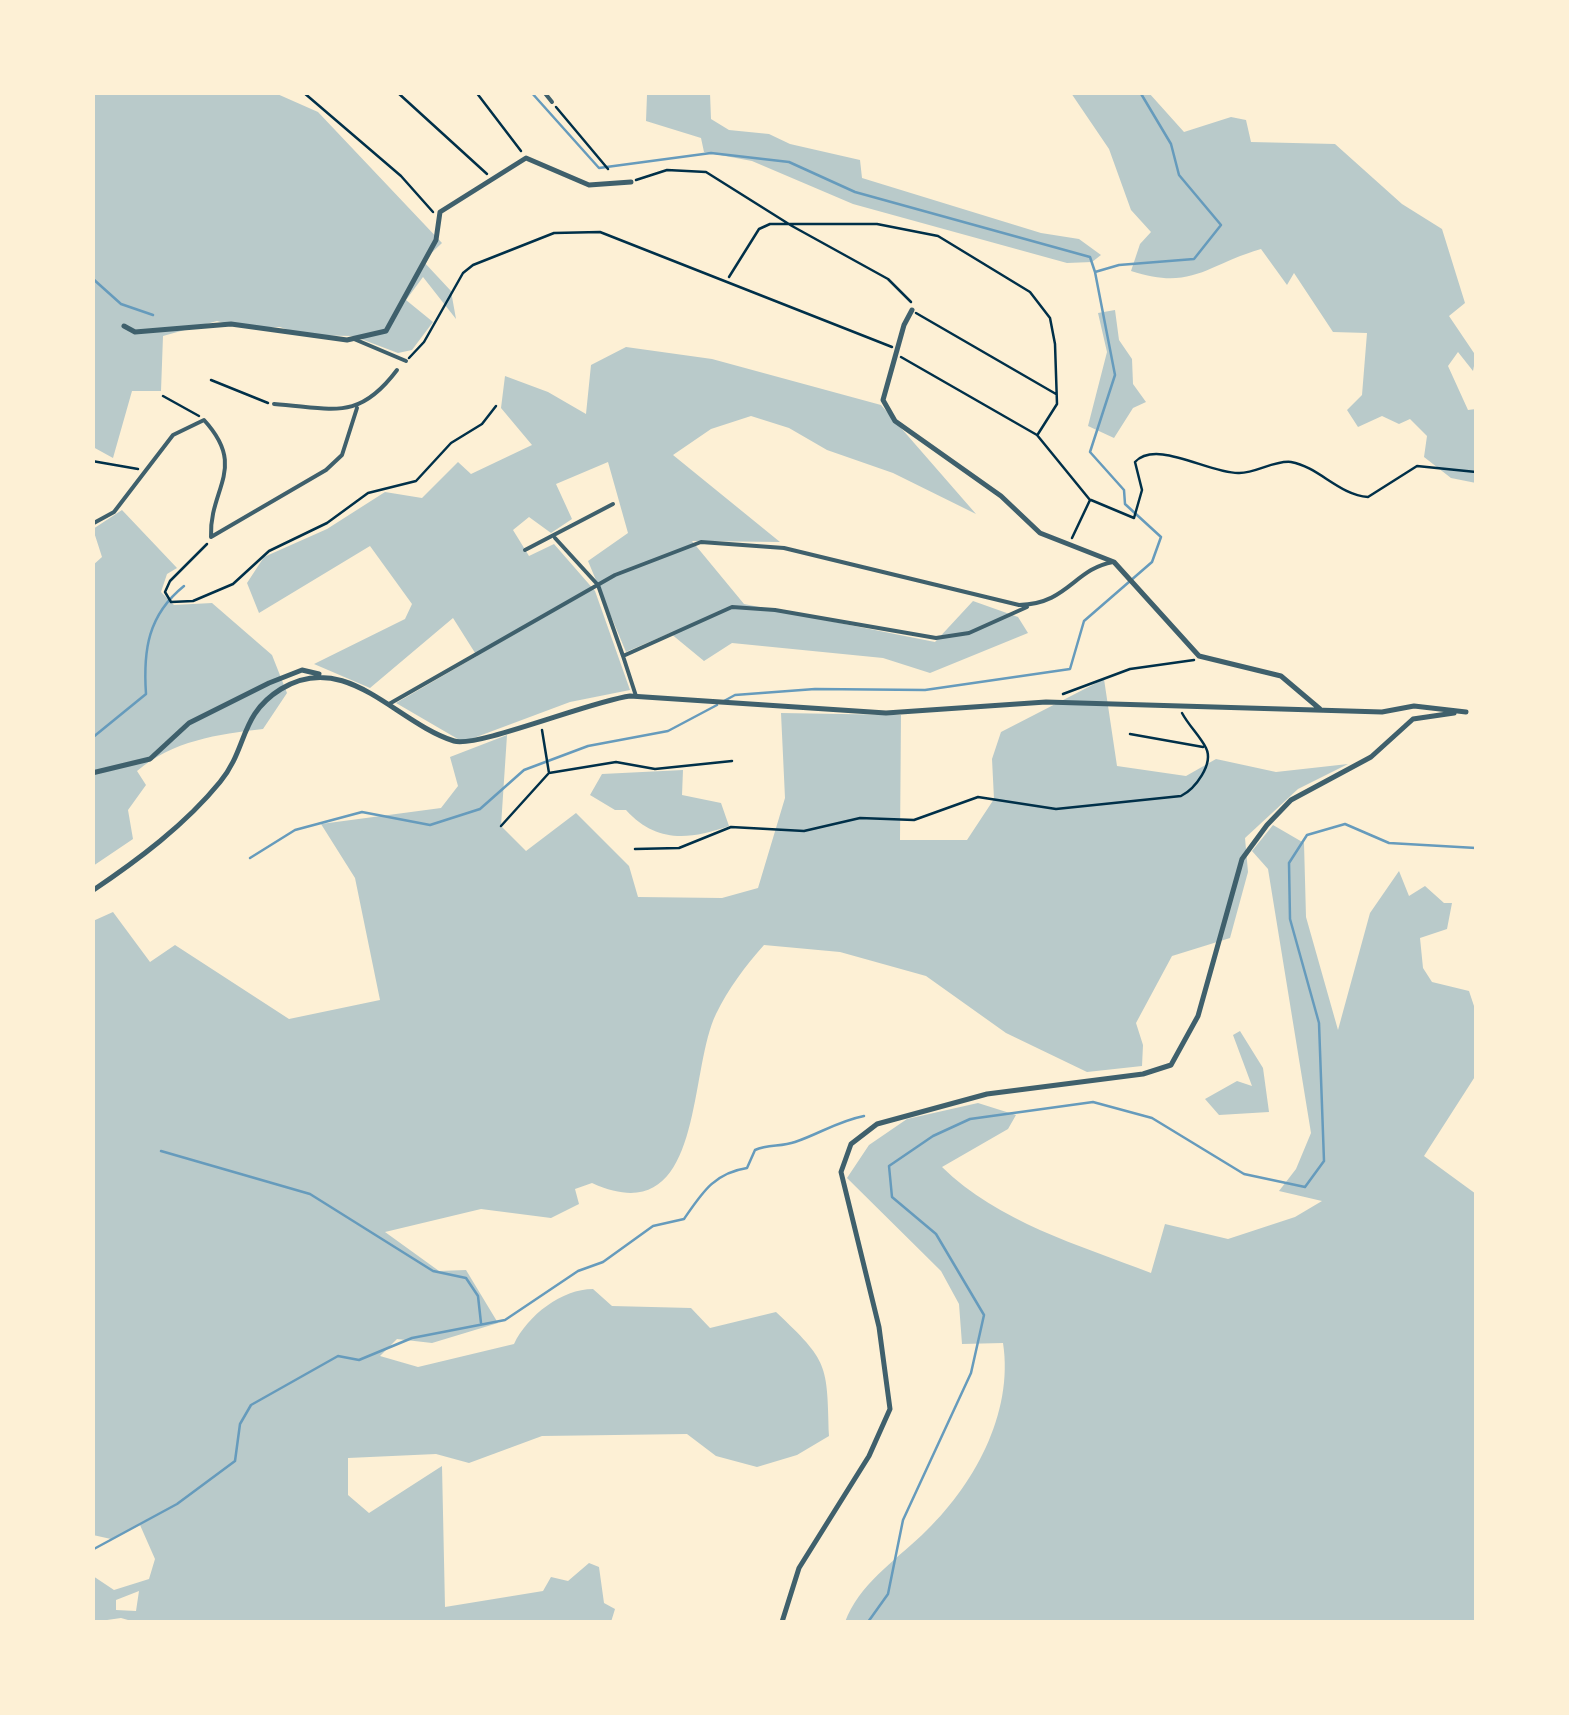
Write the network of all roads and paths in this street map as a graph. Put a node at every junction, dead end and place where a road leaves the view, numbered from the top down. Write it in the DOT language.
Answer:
graph roads {
  1 [pos="303,92"];
  2 [pos="397,92"];
  3 [pos="476,92"];
  4 [pos="544,92"];
  5 [pos="552,102"];
  6 [pos="526,158"];
  7 [pos="608,169"];
  8 [pos="491,178"];
  9 [pos="631,182"];
  10 [pos="440,212"];
  11 [pos="792,226"];
  12 [pos="728,280"];
  13 [pos="912,310"];
  14 [pos="124,326"];
  15 [pos="354,339"];
  16 [pos="898,355"];
  17 [pos="406,361"];
  18 [pos="398,370"];
  19 [pos="212,380"];
  20 [pos="1057,395"];
  21 [pos="164,396"];
  22 [pos="274,404"];
  23 [pos="496,406"];
  24 [pos="356,408"];
  25 [pos="204,420"];
  26 [pos="1037,435"];
  27 [pos="92,461"];
  28 [pos="144,470"];
  29 [pos="1476,472"];
  30 [pos="1090,500"];
  31 [pos="613,504"];
  32 [pos="92,524"];
  33 [pos="211,537"];
  34 [pos="556,538"];
  35 [pos="1069,544"];
  36 [pos="525,550"];
  37 [pos="1114,562"];
  38 [pos="598,585"];
  39 [pos="1031,605"];
  40 [pos="623,656"];
  41 [pos="1199,656"];
  42 [pos="322,676"];
  43 [pos="636,696"];
  44 [pos="1060,696"];
  45 [pos="389,704"];
  46 [pos="1180,708"];
  47 [pos="1320,709"];
  48 [pos="1476,710"];
  49 [pos="1466,712"];
  50 [pos="540,718"];
  51 [pos="1130,734"];
  52 [pos="1206,748"];
  53 [pos="732,762"];
  54 [pos="92,773"];
  55 [pos="550,773"];
  56 [pos="501,826"];
  57 [pos="635,849"];
  58 [pos="92,891"];
  59 [pos="782,1622"];
  1 -- 10 [label="path"];
  2 -- 8 [label="path"];
  3 -- 6 [label="path"];
  4 -- 5 [label="street"];
  5 -- 7 [label="path"];
  6 -- 8 [label="street"];
  6 -- 9 [label="street"];
  8 -- 10 [label="street"];
  9 -- 11 [label="path"];
  10 -- 15 [label="street"];
  11 -- 12 [label="path"];
  11 -- 13 [label="path"];
  11 -- 20 [label="path"];
  12 -- 16 [label="path"];
  12 -- 17 [label="path"];
  13 -- 16 [label="street"];
  13 -- 20 [label="path"];
  14 -- 15 [label="street"];
  15 -- 17 [label="street"];
  16 -- 26 [label="path"];
  16 -- 35 [label="street"];
  18 -- 24 [label="street"];
  19 -- 22 [label="path"];
  20 -- 26 [label="path"];
  21 -- 25 [label="path"];
  22 -- 24 [label="street"];
  23 -- 33 [label="path"];
  24 -- 33 [label="street"];
  25 -- 28 [label="street"];
  25 -- 33 [label="street"];
  26 -- 30 [label="path"];
  27 -- 28 [label="path"];
  28 -- 32 [label="street"];
  29 -- 30 [label="path"];
  30 -- 35 [label="path"];
  31 -- 34 [label="street"];
  34 -- 36 [label="street"];
  34 -- 38 [label="street"];
  35 -- 37 [label="street"];
  37 -- 39 [label="street"];
  37 -- 41 [label="street"];
  38 -- 39 [label="street"];
  38 -- 40 [label="street"];
  38 -- 45 [label="street"];
  39 -- 40 [label="street"];
  40 -- 43 [label="street"];
  41 -- 44 [label="path"];
  41 -- 47 [label="street"];
  42 -- 45 [label="street"];
  42 -- 54 [label="street"];
  42 -- 58 [label="street"];
  43 -- 46 [label="street"];
  43 -- 50 [label="street"];
  45 -- 50 [label="street"];
  46 -- 47 [label="street"];
  46 -- 52 [label="path"];
  47 -- 49 [label="street"];
  48 -- 49 [label="street"];
  49 -- 59 [label="street"];
  50 -- 55 [label="path"];
  51 -- 52 [label="path"];
  52 -- 57 [label="path"];
  53 -- 55 [label="path"];
  55 -- 56 [label="path"];
}
